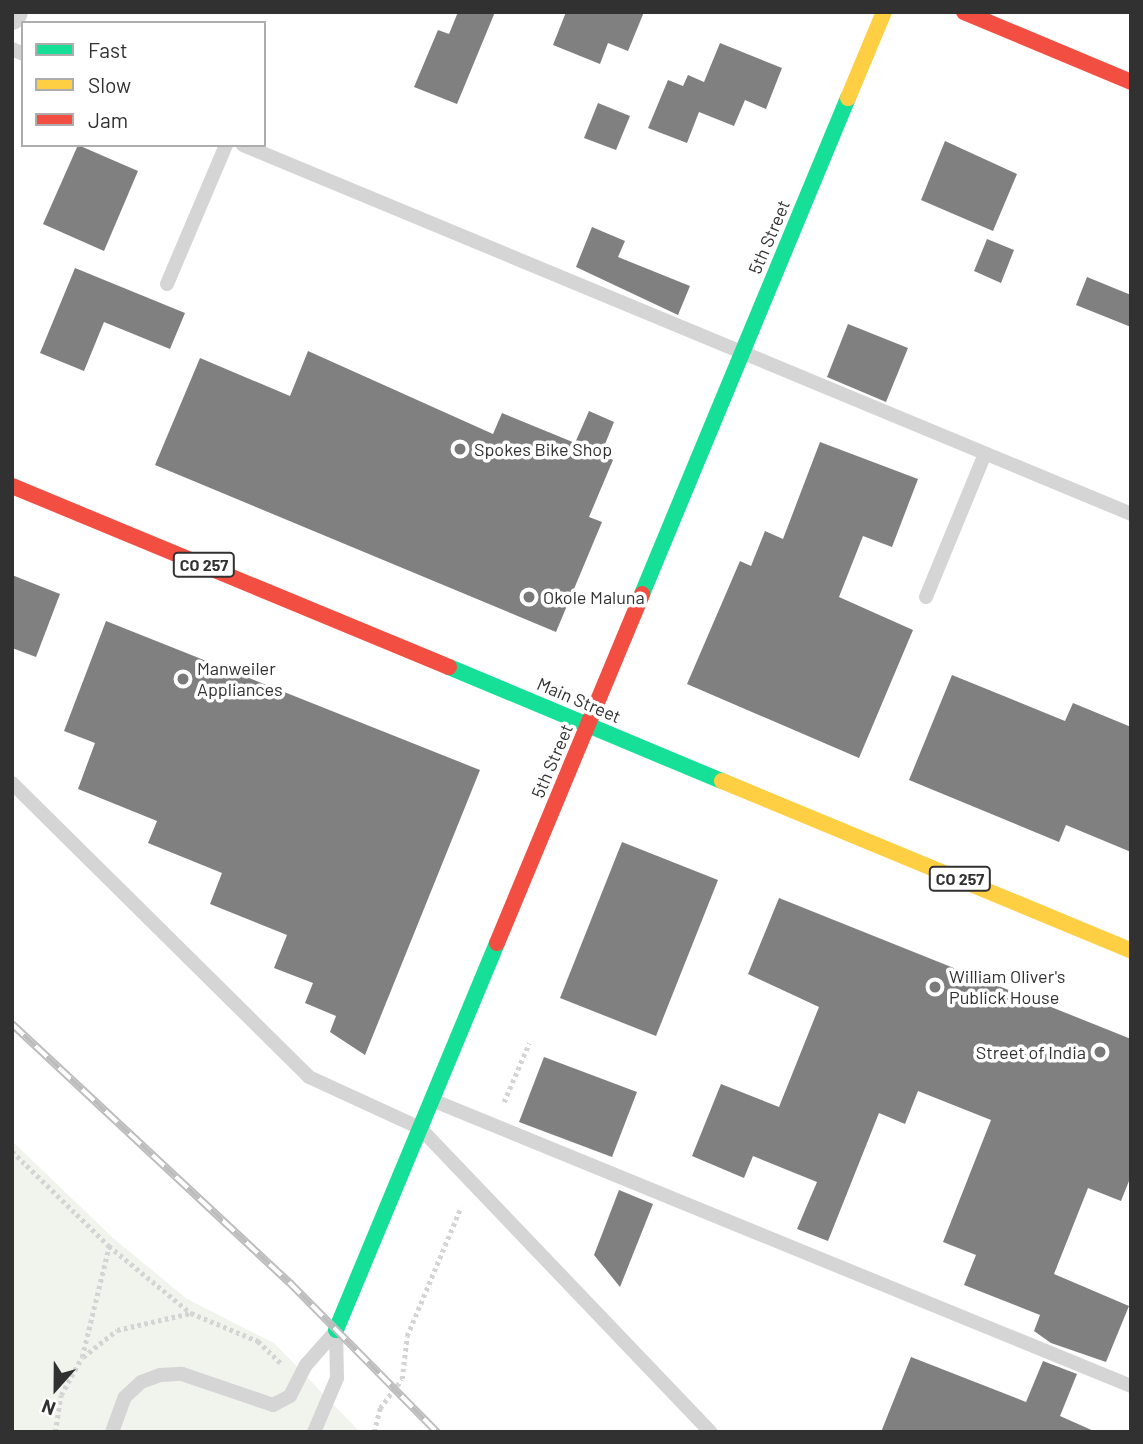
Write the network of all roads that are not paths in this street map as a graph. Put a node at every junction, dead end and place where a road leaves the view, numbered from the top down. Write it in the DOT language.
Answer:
graph roads {
  1 [pos="884,12"];
  2 [pos="964,12"];
  3 [pos="1131,82"];
  4 [pos="225,147"];
  5 [pos="248,147"];
  6 [pos="166,284"];
  7 [pos="742,353"];
  8 [pos="985,454"];
  9 [pos="12,486"];
  10 [pos="1131,514"];
  11 [pos="926,597"];
  12 [pos="588,725"];
  13 [pos="12,783"];
  14 [pos="1131,950"];
  15 [pos="432,1100"];
  16 [pos="420,1128"];
  17 [pos="336,1330"];
  18 [pos="1131,1386"];
  19 [pos="112,1432"];
  20 [pos="314,1432"];
  21 [pos="711,1432"];
  1 -- 7 [label="street, 5th Street"];
  2 -- 3 [label="street"];
  4 -- 6 [label="lane"];
  5 -- 7 [label="lane"];
  7 -- 8 [label="lane"];
  7 -- 12 [label="street, 5th Street"];
  8 -- 10 [label="lane"];
  8 -- 11 [label="lane"];
  9 -- 12 [label="street, Main Street / CO 257"];
  12 -- 14 [label="street, Main Street / CO 257"];
  12 -- 15 [label="street, 5th Street"];
  13 -- 16 [label="lane"];
  15 -- 16 [label="street, 5th Street"];
  15 -- 18 [label="lane"];
  16 -- 17 [label="street, 5th Street"];
  16 -- 21 [label="lane"];
  17 -- 19 [label="lane"];
  17 -- 20 [label="lane"];
}
